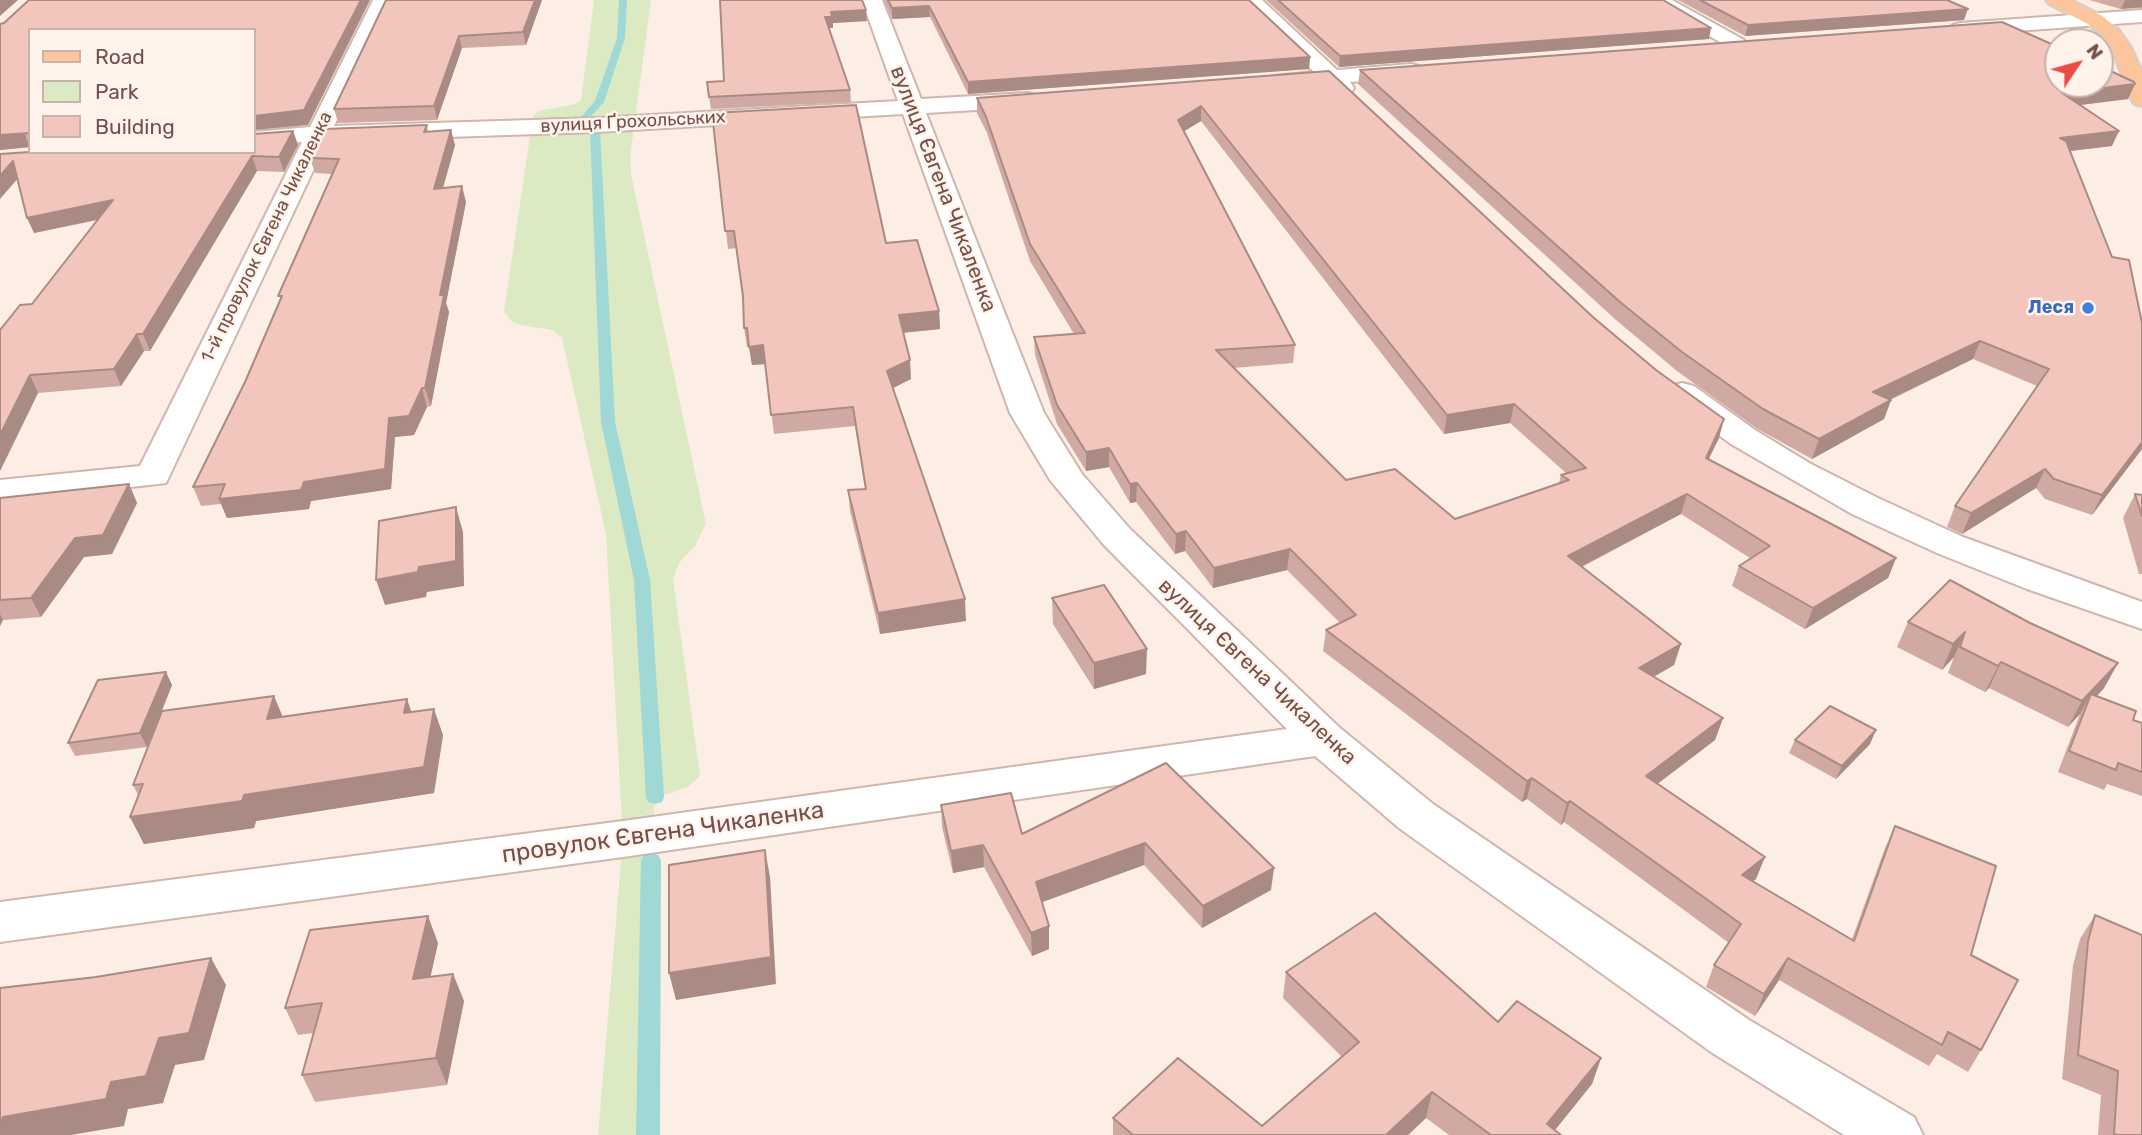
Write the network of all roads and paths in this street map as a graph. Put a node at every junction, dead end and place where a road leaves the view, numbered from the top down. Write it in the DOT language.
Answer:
graph roads {
  1 [pos="383,0"];
  2 [pos="872,0"];
  3 [pos="1251,0"];
  4 [pos="1658,0"];
  5 [pos="2056,0"];
  6 [pos="2142,16"];
  7 [pos="2095,20"];
  8 [pos="1939,30"];
  9 [pos="2142,31"];
  10 [pos="1763,43"];
  11 [pos="1737,44"];
  12 [pos="1695,48"];
  13 [pos="1430,70"];
  14 [pos="1332,78"];
  15 [pos="1265,83"];
  16 [pos="1048,98"];
  17 [pos="2142,99"];
  18 [pos="1362,106"];
  19 [pos="912,108"];
  20 [pos="316,134"];
  21 [pos="256,139"];
  22 [pos="1664,380"];
  23 [pos="0,491"];
  24 [pos="2142,616"];
  25 [pos="1324,739"];
  26 [pos="0,922"];
  27 [pos="1894,1135"];
  1 -- 20 [label="street, 1-й провулок Євгена Чикаленка"];
  2 -- 19 [label="street, вулиця Євгена Чикаленка"];
  3 -- 14 [label="street"];
  4 -- 11 [label="street"];
  5 -- 7 [label="main road"];
  6 -- 7 [label="street"];
  7 -- 8 [label="street"];
  7 -- 9 [label="street"];
  7 -- 17 [label="main road"];
  10 -- 11 [label="street"];
  11 -- 12 [label="street"];
  13 -- 14 [label="street"];
  14 -- 15 [label="street"];
  14 -- 18 [label="street"];
  16 -- 19 [label="street, вулиця Ґрохольських"];
  19 -- 20 [label="street, вулиця Ґрохольських"];
  19 -- 25 [label="street, вулиця Євгена Чикаленка"];
  20 -- 21 [label="street, вулиця Ґрохольських"];
  20 -- 23 [label="street, 1-й провулок Євгена Чикаленка"];
  22 -- 24 [label="street"];
  25 -- 26 [label="street, провулок Євгена Чикаленка"];
  25 -- 27 [label="street, вулиця Євгена Чикаленка"];
}
